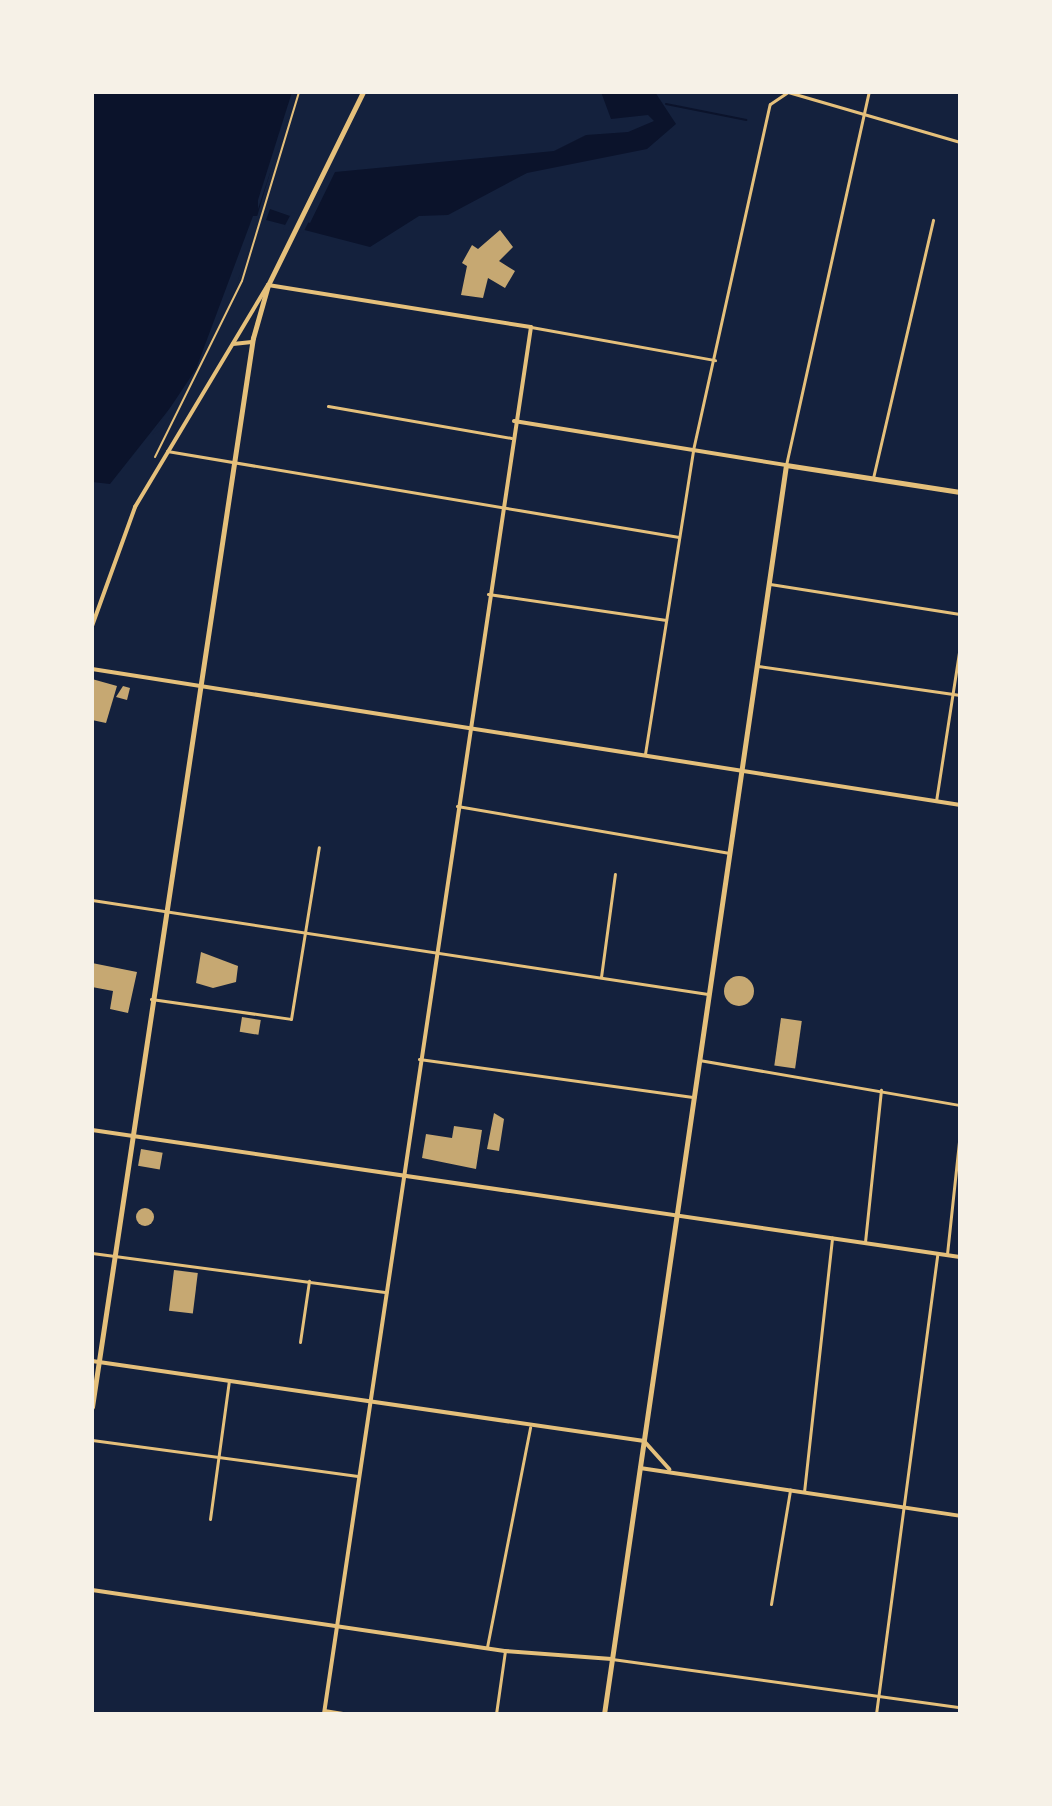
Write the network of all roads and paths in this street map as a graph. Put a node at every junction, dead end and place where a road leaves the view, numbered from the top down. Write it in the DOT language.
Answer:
graph roads {
  1 [pos="299,92"];
  2 [pos="363,92"];
  3 [pos="869,92"];
  4 [pos="863,114"];
  5 [pos="960,142"];
  6 [pos="933,220"];
  7 [pos="268,285"];
  8 [pos="531,327"];
  9 [pos="252,342"];
  10 [pos="233,344"];
  11 [pos="715,360"];
  12 [pos="328,406"];
  13 [pos="514,421"];
  14 [pos="160,434"];
  15 [pos="511,438"];
  16 [pos="168,439"];
  17 [pos="693,450"];
  18 [pos="167,451"];
  19 [pos="155,457"];
  20 [pos="235,463"];
  21 [pos="786,465"];
  22 [pos="873,478"];
  23 [pos="960,492"];
  24 [pos="500,508"];
  25 [pos="679,537"];
  26 [pos="768,584"];
  27 [pos="488,594"];
  28 [pos="960,614"];
  29 [pos="666,620"];
  30 [pos="92,626"];
  31 [pos="960,646"];
  32 [pos="757,665"];
  33 [pos="92,669"];
  34 [pos="200,687"];
  35 [pos="952,693"];
  36 [pos="960,695"];
  37 [pos="469,727"];
  38 [pos="645,754"];
  39 [pos="742,768"];
  40 [pos="936,801"];
  41 [pos="960,805"];
  42 [pos="457,806"];
  43 [pos="319,847"];
  44 [pos="728,853"];
  45 [pos="615,874"];
  46 [pos="92,900"];
  47 [pos="163,913"];
  48 [pos="303,933"];
  49 [pos="435,953"];
  50 [pos="601,977"];
  51 [pos="708,994"];
  52 [pos="151,999"];
  53 [pos="419,1059"];
  54 [pos="699,1060"];
  55 [pos="881,1090"];
  56 [pos="694,1097"];
  57 [pos="960,1105"];
  58 [pos="92,1130"];
  59 [pos="960,1133"];
  60 [pos="130,1136"];
  61 [pos="403,1174"];
  62 [pos="677,1213"];
  63 [pos="832,1236"];
  64 [pos="865,1242"];
  65 [pos="92,1253"];
  66 [pos="937,1253"];
  67 [pos="947,1254"];
  68 [pos="112,1255"];
  69 [pos="960,1257"];
  70 [pos="309,1281"];
  71 [pos="386,1292"];
  72 [pos="300,1342"];
  73 [pos="95,1362"];
  74 [pos="229,1380"];
  75 [pos="369,1401"];
  76 [pos="92,1407"];
  77 [pos="530,1427"];
  78 [pos="92,1440"];
  79 [pos="644,1441"];
  80 [pos="219,1457"];
  81 [pos="640,1468"];
  82 [pos="669,1469"];
  83 [pos="359,1476"];
  84 [pos="790,1490"];
  85 [pos="804,1492"];
  86 [pos="909,1508"];
  87 [pos="960,1516"];
  88 [pos="210,1519"];
  89 [pos="92,1590"];
  90 [pos="771,1604"];
  91 [pos="338,1622"];
  92 [pos="486,1648"];
  93 [pos="505,1651"];
  94 [pos="612,1659"];
  95 [pos="880,1695"];
  96 [pos="960,1707"];
  97 [pos="324,1712"];
  98 [pos="349,1714"];
  99 [pos="496,1714"];
  100 [pos="604,1714"];
  101 [pos="876,1714"];
  1 -- 14 [label="path"];
  2 -- 7 [label="main road"];
  3 -- 4 [label="street"];
  4 -- 5 [label="street"];
  4 -- 11 [label="street"];
  4 -- 21 [label="street"];
  6 -- 22 [label="street"];
  7 -- 8 [label="street"];
  7 -- 9 [label="main road"];
  7 -- 10 [label="street"];
  8 -- 11 [label="street"];
  8 -- 13 [label="street"];
  9 -- 10 [label="street"];
  9 -- 20 [label="main road"];
  10 -- 18 [label="street"];
  11 -- 17 [label="street"];
  12 -- 15 [label="street"];
  13 -- 15 [label="street"];
  13 -- 17 [label="street"];
  14 -- 16 [label="path"];
  14 -- 19 [label="path"];
  15 -- 24 [label="street"];
  17 -- 21 [label="street"];
  17 -- 25 [label="street"];
  18 -- 20 [label="street"];
  18 -- 30 [label="street"];
  20 -- 24 [label="street"];
  20 -- 34 [label="main road"];
  21 -- 22 [label="main road"];
  21 -- 26 [label="main road"];
  22 -- 23 [label="main road"];
  24 -- 25 [label="street"];
  24 -- 27 [label="street"];
  25 -- 29 [label="street"];
  26 -- 28 [label="street"];
  26 -- 32 [label="main road"];
  27 -- 29 [label="street"];
  27 -- 37 [label="street"];
  29 -- 38 [label="street"];
  31 -- 35 [label="street"];
  32 -- 35 [label="street"];
  32 -- 39 [label="main road"];
  33 -- 34 [label="street"];
  34 -- 37 [label="street"];
  34 -- 47 [label="main road"];
  35 -- 36 [label="street"];
  35 -- 40 [label="street"];
  37 -- 38 [label="street"];
  37 -- 42 [label="street"];
  38 -- 39 [label="street"];
  39 -- 40 [label="street"];
  39 -- 44 [label="main road"];
  40 -- 41 [label="street"];
  42 -- 44 [label="street"];
  42 -- 49 [label="street"];
  43 -- 48 [label="street"];
  44 -- 51 [label="main road"];
  45 -- 50 [label="street"];
  46 -- 47 [label="street"];
  47 -- 48 [label="street"];
  47 -- 52 [label="main road"];
  48 -- 49 [label="street"];
  48 -- 52 [label="street"];
  49 -- 50 [label="street"];
  49 -- 53 [label="street"];
  50 -- 51 [label="street"];
  51 -- 54 [label="main road"];
  52 -- 60 [label="main road"];
  53 -- 56 [label="street"];
  53 -- 61 [label="street"];
  54 -- 55 [label="street"];
  54 -- 56 [label="main road"];
  55 -- 57 [label="street"];
  55 -- 64 [label="street"];
  56 -- 62 [label="main road"];
  58 -- 60 [label="street"];
  59 -- 67 [label="street"];
  60 -- 61 [label="street"];
  60 -- 68 [label="main road"];
  61 -- 62 [label="street"];
  61 -- 71 [label="street"];
  62 -- 63 [label="street"];
  62 -- 79 [label="main road"];
  63 -- 64 [label="street"];
  63 -- 85 [label="street"];
  64 -- 66 [label="street"];
  65 -- 68 [label="street"];
  66 -- 67 [label="street"];
  66 -- 86 [label="street"];
  67 -- 69 [label="street"];
  68 -- 70 [label="street"];
  68 -- 73 [label="main road"];
  70 -- 71 [label="street"];
  70 -- 72 [label="street"];
  71 -- 75 [label="street"];
  73 -- 74 [label="street"];
  73 -- 76 [label="main road"];
  74 -- 75 [label="street"];
  74 -- 80 [label="street"];
  75 -- 77 [label="street"];
  75 -- 83 [label="street"];
  77 -- 79 [label="street"];
  77 -- 92 [label="street"];
  78 -- 80 [label="street"];
  79 -- 81 [label="main road"];
  79 -- 82 [label="street"];
  80 -- 83 [label="street"];
  80 -- 88 [label="street"];
  81 -- 82 [label="street"];
  81 -- 94 [label="main road"];
  82 -- 84 [label="street"];
  83 -- 91 [label="street"];
  84 -- 85 [label="street"];
  84 -- 90 [label="street"];
  85 -- 86 [label="street"];
  86 -- 87 [label="street"];
  86 -- 95 [label="street"];
  89 -- 91 [label="street"];
  91 -- 92 [label="street"];
  91 -- 97 [label="street"];
  92 -- 93 [label="street"];
  93 -- 94 [label="street"];
  93 -- 99 [label="street"];
  94 -- 95 [label="street"];
  94 -- 100 [label="main road"];
  95 -- 96 [label="street"];
  95 -- 101 [label="street"];
  97 -- 98 [label="street"];
}
